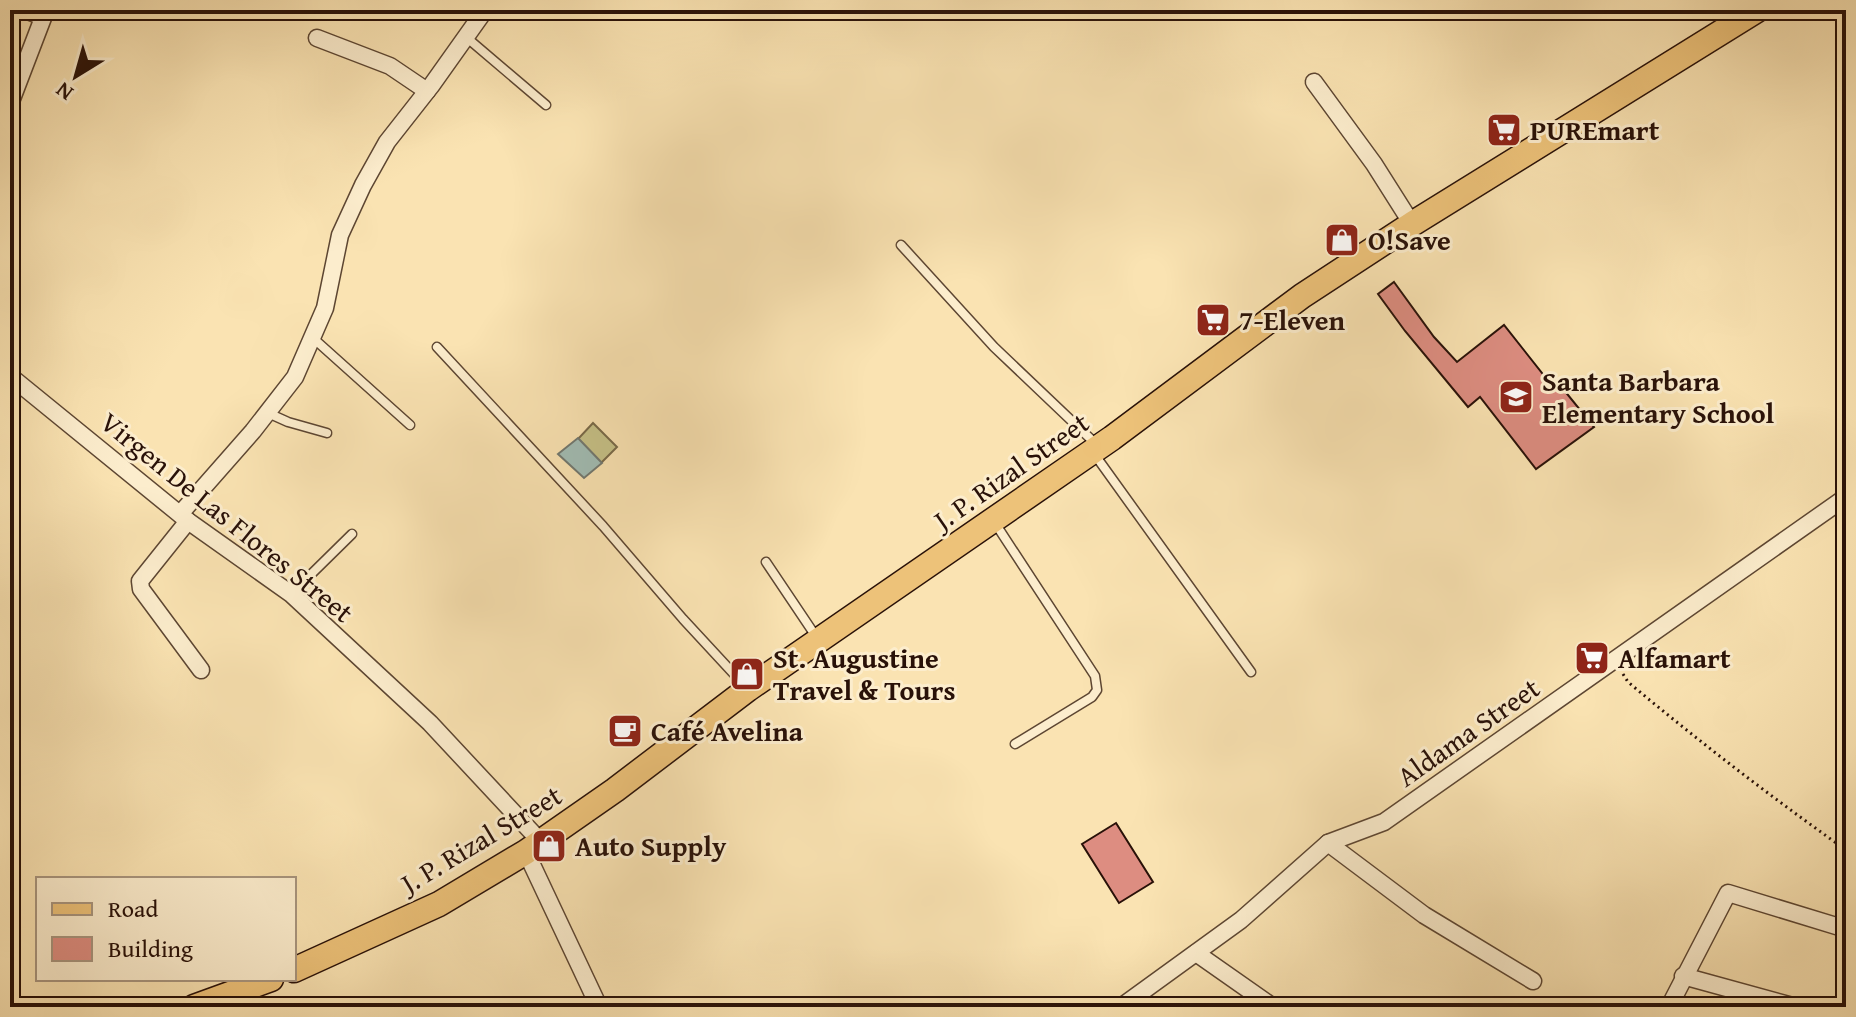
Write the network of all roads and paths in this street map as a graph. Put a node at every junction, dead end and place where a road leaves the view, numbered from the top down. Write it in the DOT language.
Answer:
graph roads {
  1 [pos="25,10"];
  2 [pos="485,10"];
  3 [pos="1757,10"];
  4 [pos="45,13"];
  5 [pos="466,37"];
  6 [pos="317,38"];
  7 [pos="1314,82"];
  8 [pos="427,91"];
  9 [pos="10,104"];
  10 [pos="546,105"];
  11 [pos="1412,224"];
  12 [pos="901,245"];
  13 [pos="312,337"];
  14 [pos="437,347"];
  15 [pos="10,376"];
  16 [pos="267,413"];
  17 [pos="410,425"];
  18 [pos="327,433"];
  19 [pos="1096,449"];
  20 [pos="1846,497"];
  21 [pos="184,517"];
  22 [pos="993,519"];
  23 [pos="352,534"];
  24 [pos="766,562"];
  25 [pos="291,594"];
  26 [pos="819,640"];
  27 [pos="1615,661"];
  28 [pos="201,670"];
  29 [pos="1251,672"];
  30 [pos="748,689"];
  31 [pos="1015,744"];
  32 [pos="1328,843"];
  33 [pos="1839,845"];
  34 [pos="533,847"];
  35 [pos="1846,929"];
  36 [pos="1196,953"];
  37 [pos="296,969"];
  38 [pos="1683,976"];
  39 [pos="266,981"];
  40 [pos="1533,981"];
  41 [pos="194,1007"];
  42 [pos="599,1007"];
  43 [pos="1121,1007"];
  44 [pos="1273,1007"];
  45 [pos="1669,1007"];
  46 [pos="1796,1007"];
  1 -- 4 [label="street"];
  2 -- 5 [label="street"];
  3 -- 11 [label="main road, J. P. Rizal Street"];
  4 -- 9 [label="street"];
  5 -- 8 [label="street"];
  5 -- 10 [label="lane"];
  6 -- 8 [label="street"];
  7 -- 11 [label="street"];
  8 -- 13 [label="street"];
  11 -- 19 [label="main road, J. P. Rizal Street"];
  12 -- 19 [label="lane"];
  13 -- 16 [label="street"];
  13 -- 17 [label="lane"];
  14 -- 30 [label="lane"];
  15 -- 21 [label="street, Virgen De Las Flores Street"];
  16 -- 18 [label="lane"];
  16 -- 21 [label="street"];
  19 -- 22 [label="main road, J. P. Rizal Street"];
  19 -- 29 [label="lane"];
  20 -- 27 [label="street, Aldama Street"];
  21 -- 25 [label="street, Virgen De Las Flores Street"];
  21 -- 28 [label="street"];
  22 -- 26 [label="main road, J. P. Rizal Street"];
  22 -- 31 [label="lane"];
  23 -- 25 [label="lane"];
  24 -- 26 [label="lane"];
  25 -- 34 [label="street, Virgen De Las Flores Street"];
  26 -- 30 [label="main road, J. P. Rizal Street"];
  27 -- 32 [label="street, Aldama Street"];
  27 -- 33 [label="path"];
  30 -- 34 [label="main road, J. P. Rizal Street"];
  32 -- 36 [label="street, Aldama Street"];
  32 -- 40 [label="street"];
  34 -- 37 [label="main road, J. P. Rizal Street"];
  34 -- 42 [label="street, Virgen De Las Flores Street"];
  35 -- 38 [label="street"];
  36 -- 43 [label="street, Aldama Street"];
  36 -- 44 [label="street"];
  38 -- 45 [label="street"];
  38 -- 46 [label="street"];
  39 -- 41 [label="main road"];
}
